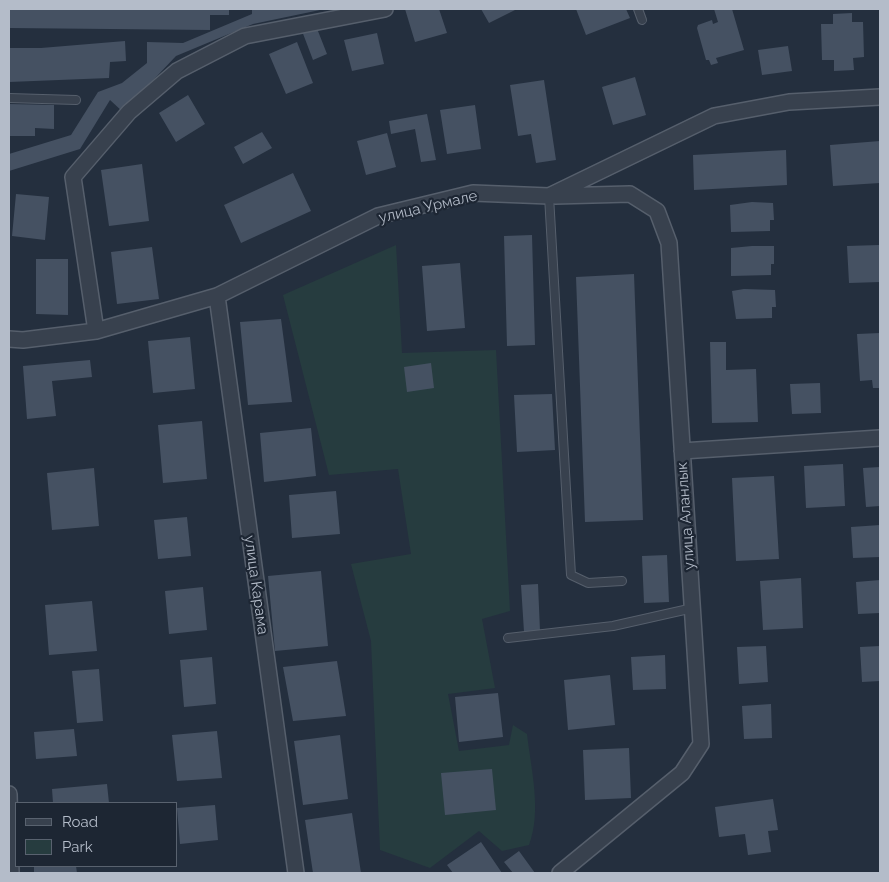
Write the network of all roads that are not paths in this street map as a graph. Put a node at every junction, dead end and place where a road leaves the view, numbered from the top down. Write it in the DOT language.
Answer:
graph roads {
  1 [pos="385,9"];
  2 [pos="638,9"];
  3 [pos="642,20"];
  4 [pos="880,97"];
  5 [pos="9,98"];
  6 [pos="76,100"];
  7 [pos="550,196"];
  8 [pos="217,296"];
  9 [pos="96,331"];
  10 [pos="9,339"];
  11 [pos="880,438"];
  12 [pos="682,451"];
  13 [pos="622,581"];
  14 [pos="693,608"];
  15 [pos="508,638"];
  16 [pos="9,794"];
  17 [pos="10,856"];
  18 [pos="12,873"];
  19 [pos="296,873"];
  20 [pos="560,873"];
  1 -- 9 [label="street"];
  2 -- 3 [label="lane"];
  4 -- 7 [label="street, улица Урмале"];
  5 -- 6 [label="lane"];
  7 -- 8 [label="street, улица Урмале"];
  7 -- 12 [label="street, улица Аланлык"];
  7 -- 13 [label="lane"];
  8 -- 9 [label="street, улица Урмале"];
  8 -- 19 [label="street, улица Карама"];
  9 -- 10 [label="street, улица Урмале"];
  11 -- 12 [label="street"];
  12 -- 14 [label="street, улица Аланлык"];
  14 -- 15 [label="lane"];
  14 -- 20 [label="street, улица Аланлык"];
  16 -- 17 [label="street"];
  17 -- 18 [label="street"];
}
